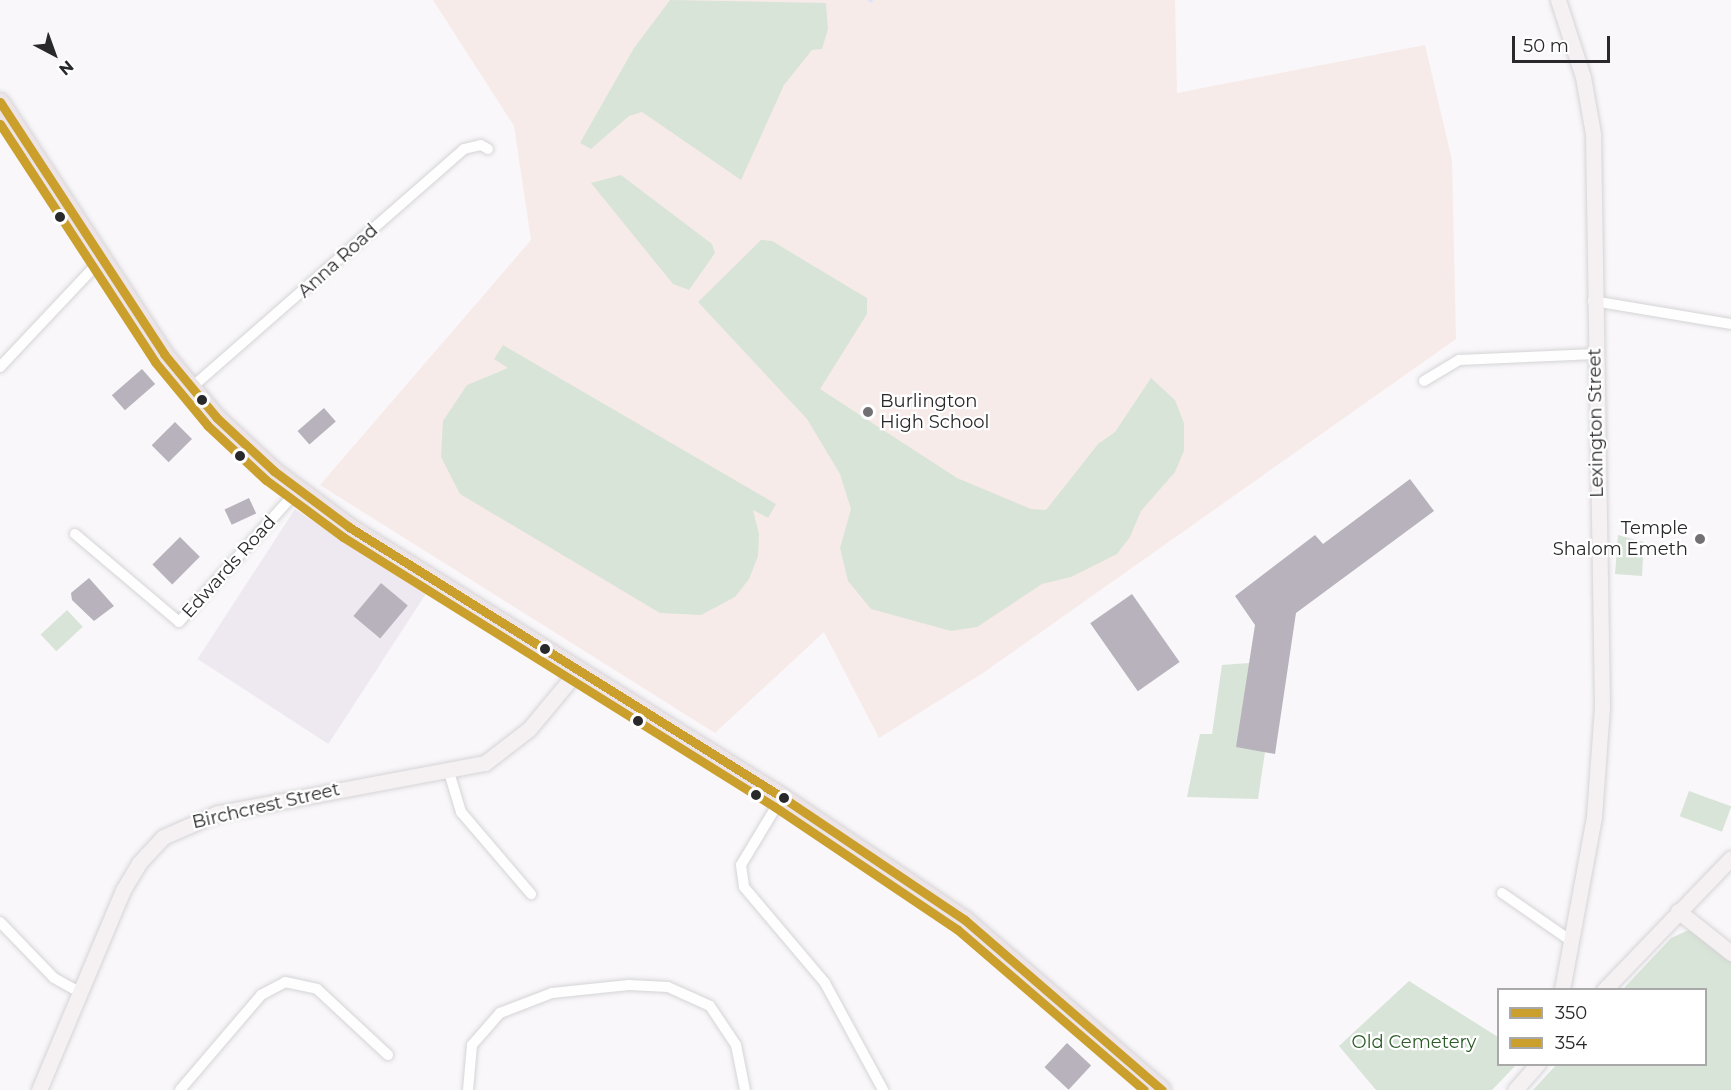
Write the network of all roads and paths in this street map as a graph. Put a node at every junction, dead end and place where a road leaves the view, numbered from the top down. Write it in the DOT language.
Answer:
graph roads {
  1 [pos="1558,0"];
  2 [pos="0,102"];
  3 [pos="488,149"];
  4 [pos="100,261"];
  5 [pos="1593,301"];
  6 [pos="1731,324"];
  7 [pos="1595,354"];
  8 [pos="0,367"];
  9 [pos="1424,381"];
  10 [pos="190,388"];
  11 [pos="297,491"];
  12 [pos="75,534"];
  13 [pos="579,669"];
  14 [pos="449,772"];
  15 [pos="782,797"];
  16 [pos="1731,858"];
  17 [pos="1502,893"];
  18 [pos="531,894"];
  19 [pos="1678,911"];
  20 [pos="0,922"];
  21 [pos="1571,941"];
  22 [pos="1731,953"];
  23 [pos="1569,957"];
  24 [pos="1562,988"];
  25 [pos="1573,988"];
  26 [pos="1606,988"];
  27 [pos="77,991"];
  28 [pos="388,1055"];
  29 [pos="1537,1066"];
  30 [pos="39,1090"];
  31 [pos="180,1090"];
  32 [pos="468,1090"];
  33 [pos="745,1090"];
  34 [pos="883,1090"];
  35 [pos="1162,1090"];
  36 [pos="1515,1090"];
  1 -- 5 [label="street, Lexington Street"];
  2 -- 4 [label="main road"];
  3 -- 10 [label="street, Anna Road"];
  4 -- 8 [label="street"];
  4 -- 10 [label="main road"];
  5 -- 6 [label="street"];
  5 -- 7 [label="street, Lexington Street"];
  7 -- 9 [label="street"];
  7 -- 21 [label="street, Lexington Street"];
  10 -- 11 [label="main road"];
  11 -- 12 [label="street, Edwards Road"];
  11 -- 13 [label="main road"];
  13 -- 14 [label="street, Birchcrest Street"];
  13 -- 15 [label="main road"];
  14 -- 18 [label="street"];
  14 -- 27 [label="street, Birchcrest Street"];
  15 -- 34 [label="street"];
  15 -- 35 [label="main road"];
  16 -- 19 [label="street"];
  17 -- 21 [label="street"];
  19 -- 22 [label="street"];
  19 -- 26 [label="street"];
  20 -- 27 [label="street"];
  21 -- 23 [label="street, Lexington Street"];
  23 -- 24 [label="street, Lexington Street"];
  23 -- 25 [label="street, Lexington Street"];
  27 -- 30 [label="street, Birchcrest Street"];
  28 -- 31 [label="street"];
  29 -- 36 [label="street"];
  32 -- 33 [label="street"];
}
